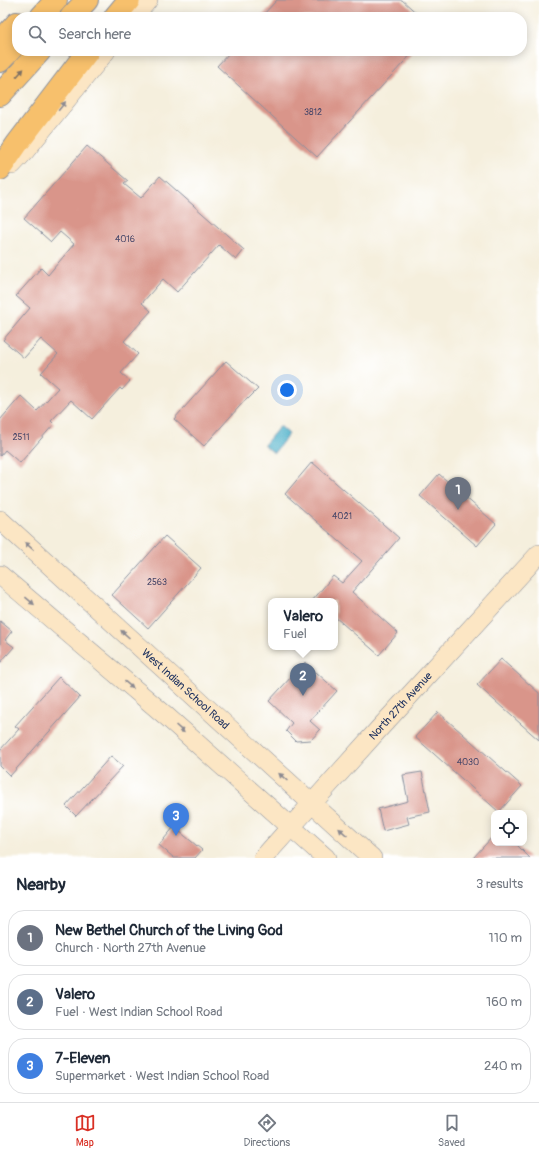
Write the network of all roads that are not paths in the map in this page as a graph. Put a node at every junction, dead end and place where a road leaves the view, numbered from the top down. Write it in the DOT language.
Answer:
graph roads {
  1 [pos="38,0"];
  2 [pos="56,0"];
  3 [pos="87,0"];
  4 [pos="129,0"];
  5 [pos="148,0"];
  6 [pos="27,12"];
  7 [pos="45,12"];
  8 [pos="76,12"];
  9 [pos="119,12"];
  10 [pos="138,12"];
  11 [pos="12,29"];
  12 [pos="0,42"];
  13 [pos="12,48"];
  14 [pos="35,56"];
  15 [pos="84,56"];
  16 [pos="102,56"];
  17 [pos="0,61"];
  18 [pos="0,95"];
  19 [pos="0,169"];
  20 [pos="0,178"];
  21 [pos="0,520"];
  22 [pos="539,554"];
  23 [pos="0,575"];
  24 [pos="312,804"];
  25 [pos="292,828"];
  26 [pos="263,858"];
  27 [pos="326,858"];
  28 [pos="372,858"];
  1 -- 6 [label="highway"];
  2 -- 7 [label="highway"];
  3 -- 8 [label="highway"];
  4 -- 9 [label="highway"];
  5 -- 10 [label="main road"];
  11 -- 12 [label="highway"];
  13 -- 17 [label="highway"];
  18 -- 14 [label="highway, one-way"];
  15 -- 19 [label="highway"];
  20 -- 16 [label="main road, one-way"];
  24 -- 21 [label="main road, West Indian School Road, one-way"];
  22 -- 24 [label="main road, North 27th Avenue"];
  23 -- 25 [label="main road, one-way"];
  24 -- 25 [label="main road, North 27th Avenue"];
  28 -- 24 [label="main road, West Indian School Road, one-way"];
  25 -- 26 [label="main road, North 27th Avenue"];
  25 -- 27 [label="main road"];
}
